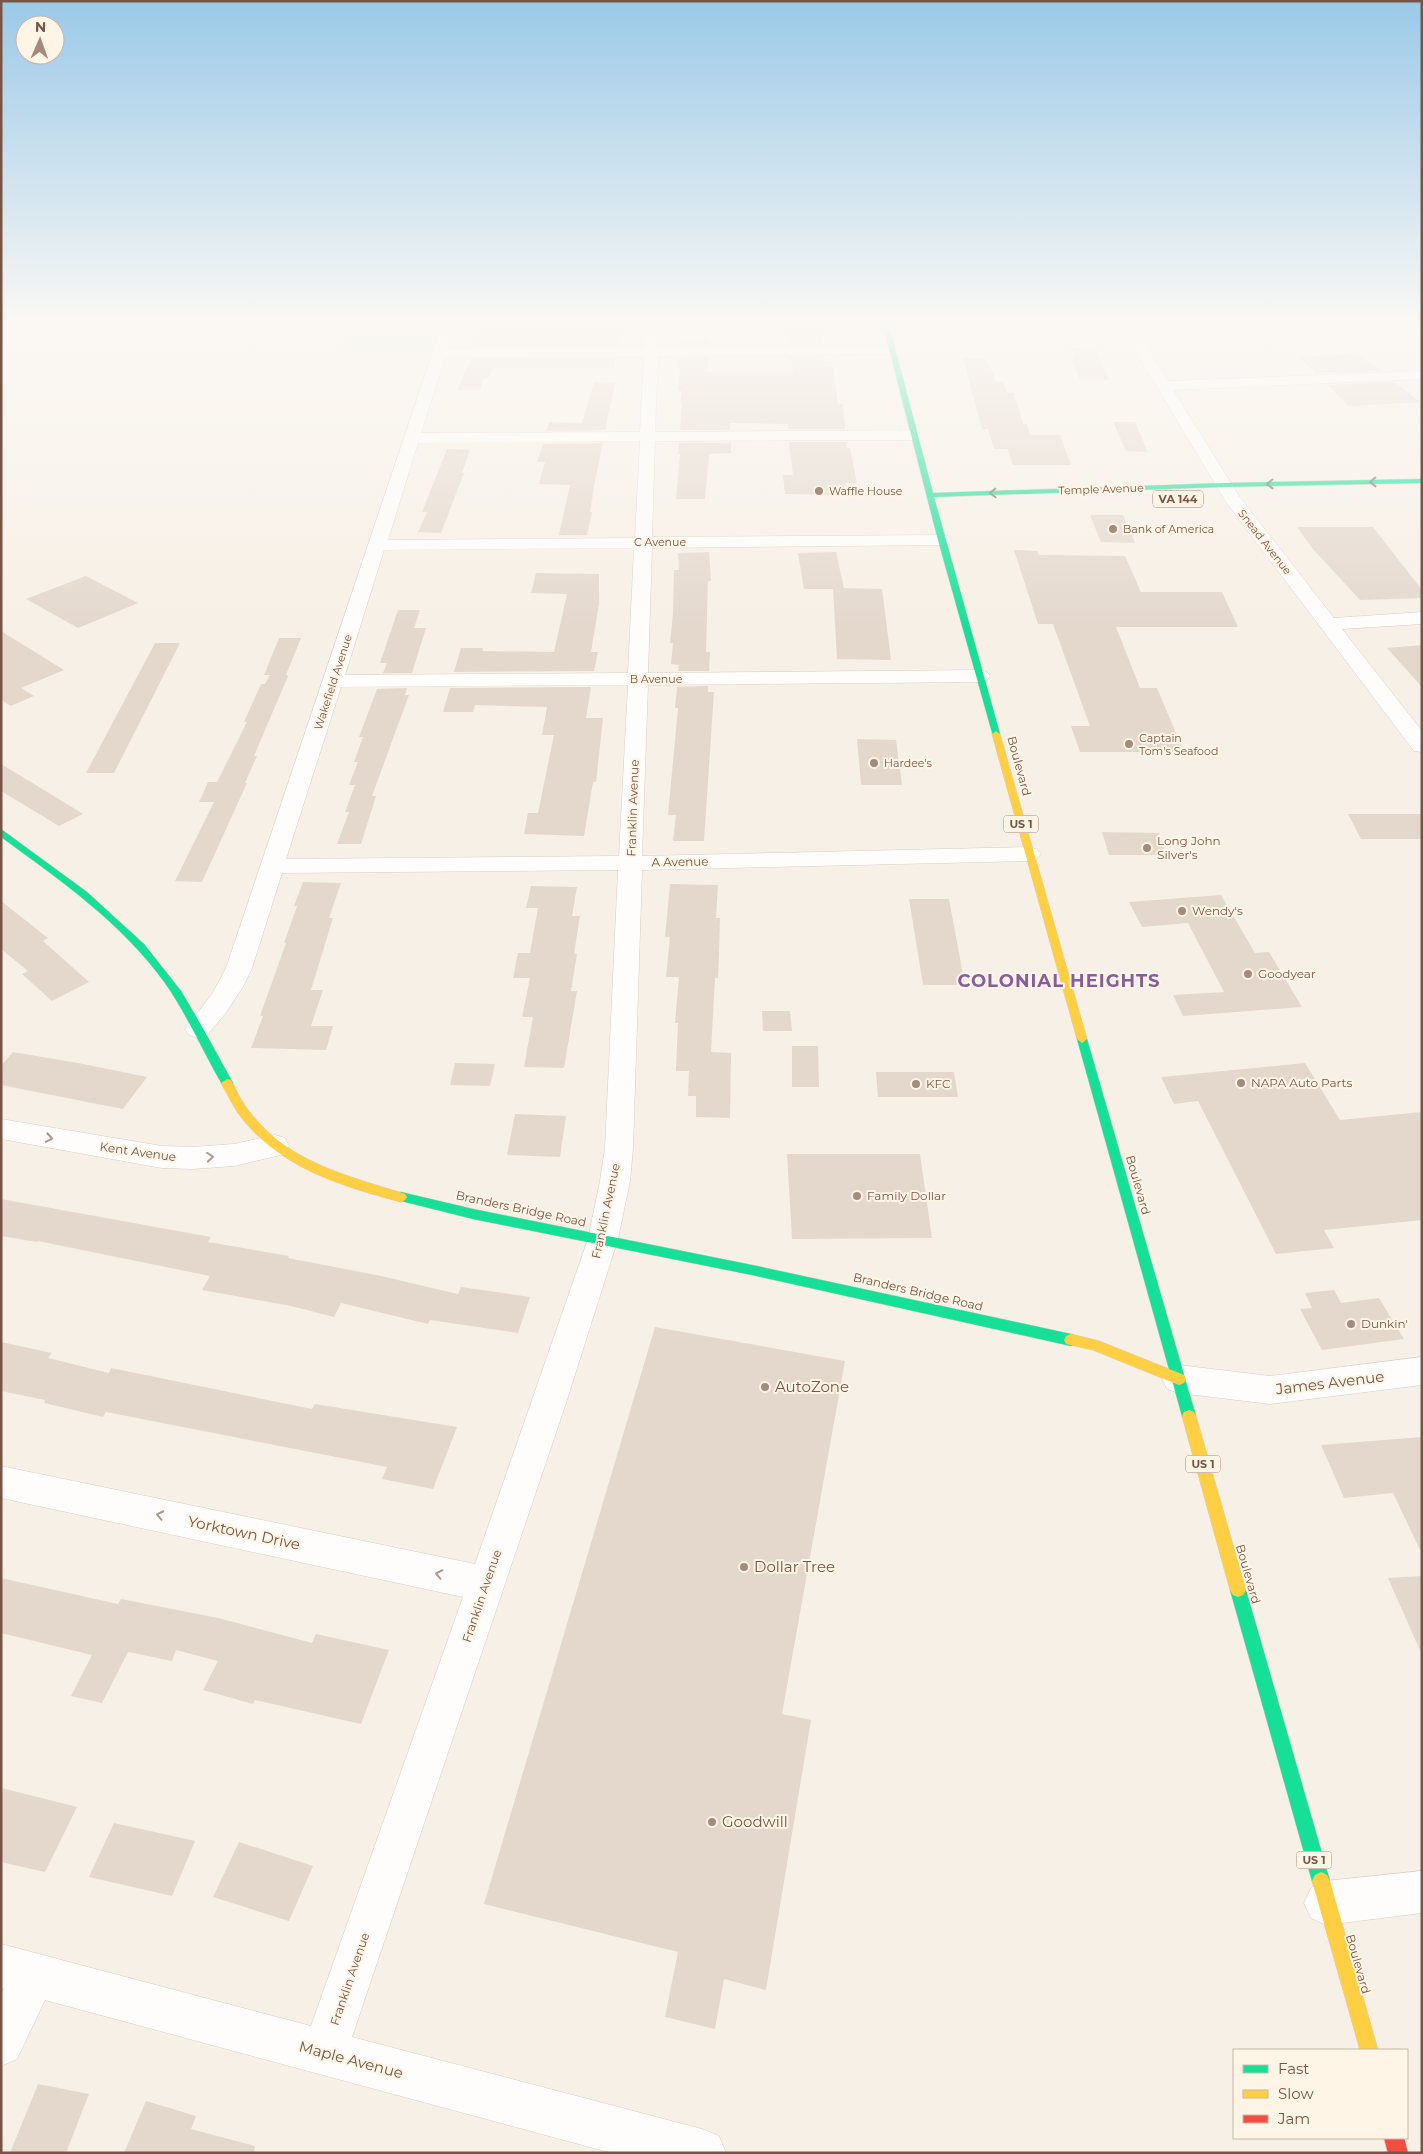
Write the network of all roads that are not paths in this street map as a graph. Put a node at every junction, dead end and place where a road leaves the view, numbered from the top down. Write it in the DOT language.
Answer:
graph roads {
  1 [pos="416,426"];
  2 [pos="648,426"];
  3 [pos="912,426"];
  4 [pos="1184,426"];
  5 [pos="914,435"];
  6 [pos="648,436"];
  7 [pos="412,438"];
  8 [pos="1422,481"];
  9 [pos="1223,494"];
  10 [pos="1252,498"];
  11 [pos="932,500"];
  12 [pos="1141,500"];
  13 [pos="1088,501"];
  14 [pos="1030,503"];
  15 [pos="942,540"];
  16 [pos="642,542"];
  17 [pos="378,545"];
  18 [pos="1422,618"];
  19 [pos="1329,624"];
  20 [pos="980,676"];
  21 [pos="638,679"];
  22 [pos="333,681"];
  23 [pos="1422,746"];
  24 [pos="1,832"];
  25 [pos="1029,854"];
  26 [pos="630,863"];
  27 [pos="272,866"];
  28 [pos="198,1029"];
  29 [pos="1,1129"];
  30 [pos="275,1146"];
  31 [pos="603,1239"];
  32 [pos="1422,1371"];
  33 [pos="1179,1379"];
  34 [pos="1,1482"];
  35 [pos="486,1584"];
  36 [pos="1422,1892"];
  37 [pos="1326,1904"];
  38 [pos="18,1971"];
  39 [pos="1,2043"];
  40 [pos="1369,2049"];
  41 [pos="324,2053"];
  42 [pos="1394,2139"];
  43 [pos="681,2150"];
  44 [pos="1398,2153"];
  1 -- 7 [label="street, Wakefield Avenue"];
  2 -- 6 [label="street, Franklin Avenue"];
  3 -- 5 [label="main road, Boulevard / US 1"];
  4 -- 9 [label="street, Snead Avenue"];
  5 -- 6 [label="street"];
  5 -- 11 [label="main road, Boulevard / US 1"];
  6 -- 7 [label="street"];
  6 -- 16 [label="street, Franklin Avenue"];
  7 -- 17 [label="street, Wakefield Avenue"];
  8 -- 9 [label="main road, Temple Avenue / VA 144, one-way"];
  9 -- 10 [label="main road, Temple Avenue / VA 144"];
  9 -- 11 [label="main road, Temple Avenue / VA 144, one-way"];
  9 -- 19 [label="street, Snead Avenue"];
  11 -- 14 [label="main road"];
  11 -- 15 [label="main road, Boulevard / US 1"];
  12 -- 13 [label="main road, Temple Avenue / VA 144"];
  15 -- 16 [label="street, C Avenue"];
  15 -- 20 [label="main road, Boulevard / US 1"];
  16 -- 17 [label="street, C Avenue"];
  16 -- 21 [label="street, Franklin Avenue"];
  17 -- 22 [label="street, Wakefield Avenue"];
  18 -- 19 [label="street"];
  19 -- 23 [label="street, Snead Avenue"];
  20 -- 21 [label="street, B Avenue"];
  20 -- 25 [label="main road, Boulevard / US 1"];
  21 -- 22 [label="street, B Avenue"];
  21 -- 26 [label="street, Franklin Avenue"];
  22 -- 27 [label="street, Wakefield Avenue"];
  24 -- 28 [label="main road, Branders Bridge Road"];
  25 -- 26 [label="street, A Avenue"];
  25 -- 33 [label="main road, Boulevard / US 1"];
  26 -- 27 [label="street, A Avenue"];
  26 -- 31 [label="street, Franklin Avenue"];
  27 -- 28 [label="street, Wakefield Avenue"];
  28 -- 30 [label="main road, Branders Bridge Road"];
  29 -- 30 [label="street, Kent Avenue, one-way"];
  30 -- 31 [label="main road, Branders Bridge Road"];
  31 -- 33 [label="main road, Branders Bridge Road"];
  31 -- 35 [label="street, Franklin Avenue"];
  32 -- 33 [label="street, James Avenue"];
  33 -- 37 [label="main road, Boulevard / US 1"];
  35 -- 34 [label="street, Yorktown Drive, one-way"];
  35 -- 41 [label="street, Franklin Avenue"];
  36 -- 37 [label="street"];
  37 -- 40 [label="main road, Boulevard / US 1"];
  38 -- 39 [label="street"];
  38 -- 41 [label="street, Maple Avenue"];
  41 -- 43 [label="street, Maple Avenue"];
  42 -- 44 [label="main road"];
}
